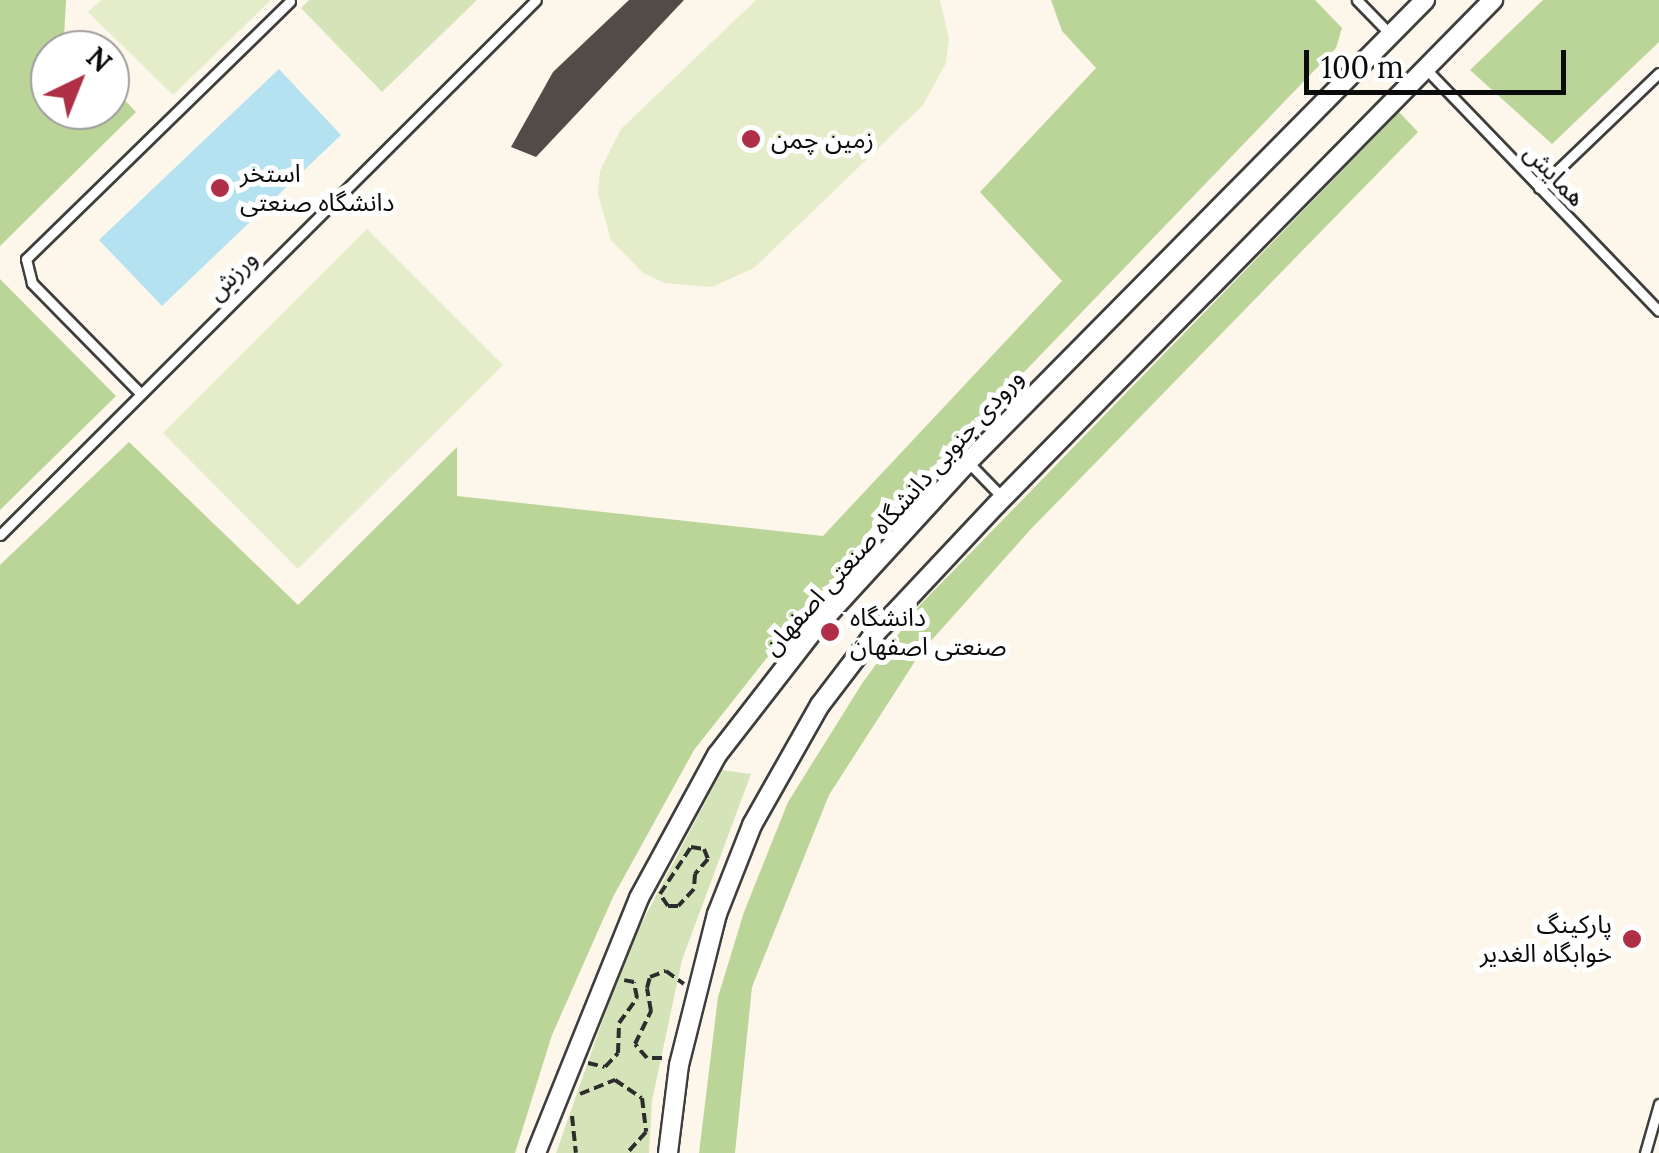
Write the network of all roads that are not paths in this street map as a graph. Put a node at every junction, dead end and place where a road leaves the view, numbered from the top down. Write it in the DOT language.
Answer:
graph roads {
  1 [pos="536,0"];
  2 [pos="1357,0"];
  3 [pos="1425,0"];
  4 [pos="1494,0"];
  5 [pos="290,1"];
  6 [pos="1390,34"];
  7 [pos="1423,66"];
  8 [pos="1659,73"];
  9 [pos="1539,188"];
  10 [pos="1659,310"];
  11 [pos="141,394"];
  12 [pos="968,462"];
  13 [pos="1003,498"];
  14 [pos="0,535"];
  15 [pos="1659,1104"];
  16 [pos="536,1153"];
  17 [pos="668,1153"];
  18 [pos="1645,1153"];
  1 -- 11 [label="lane, ورزش"];
  2 -- 6 [label="lane"];
  3 -- 6 [label="street, ورودی جنوبی دانشگاه صنعتی اصفهان"];
  4 -- 7 [label="street"];
  5 -- 11 [label="lane"];
  6 -- 12 [label="street, ورودی جنوبی دانشگاه صنعتی اصفهان"];
  7 -- 9 [label="lane, همایش"];
  7 -- 13 [label="street"];
  8 -- 9 [label="lane"];
  9 -- 10 [label="lane, همایش"];
  11 -- 14 [label="lane, ورزش"];
  12 -- 13 [label="lane"];
  12 -- 16 [label="street, ورودی جنوبی دانشگاه صنعتی اصفهان"];
  13 -- 17 [label="street"];
  15 -- 18 [label="lane"];
}
